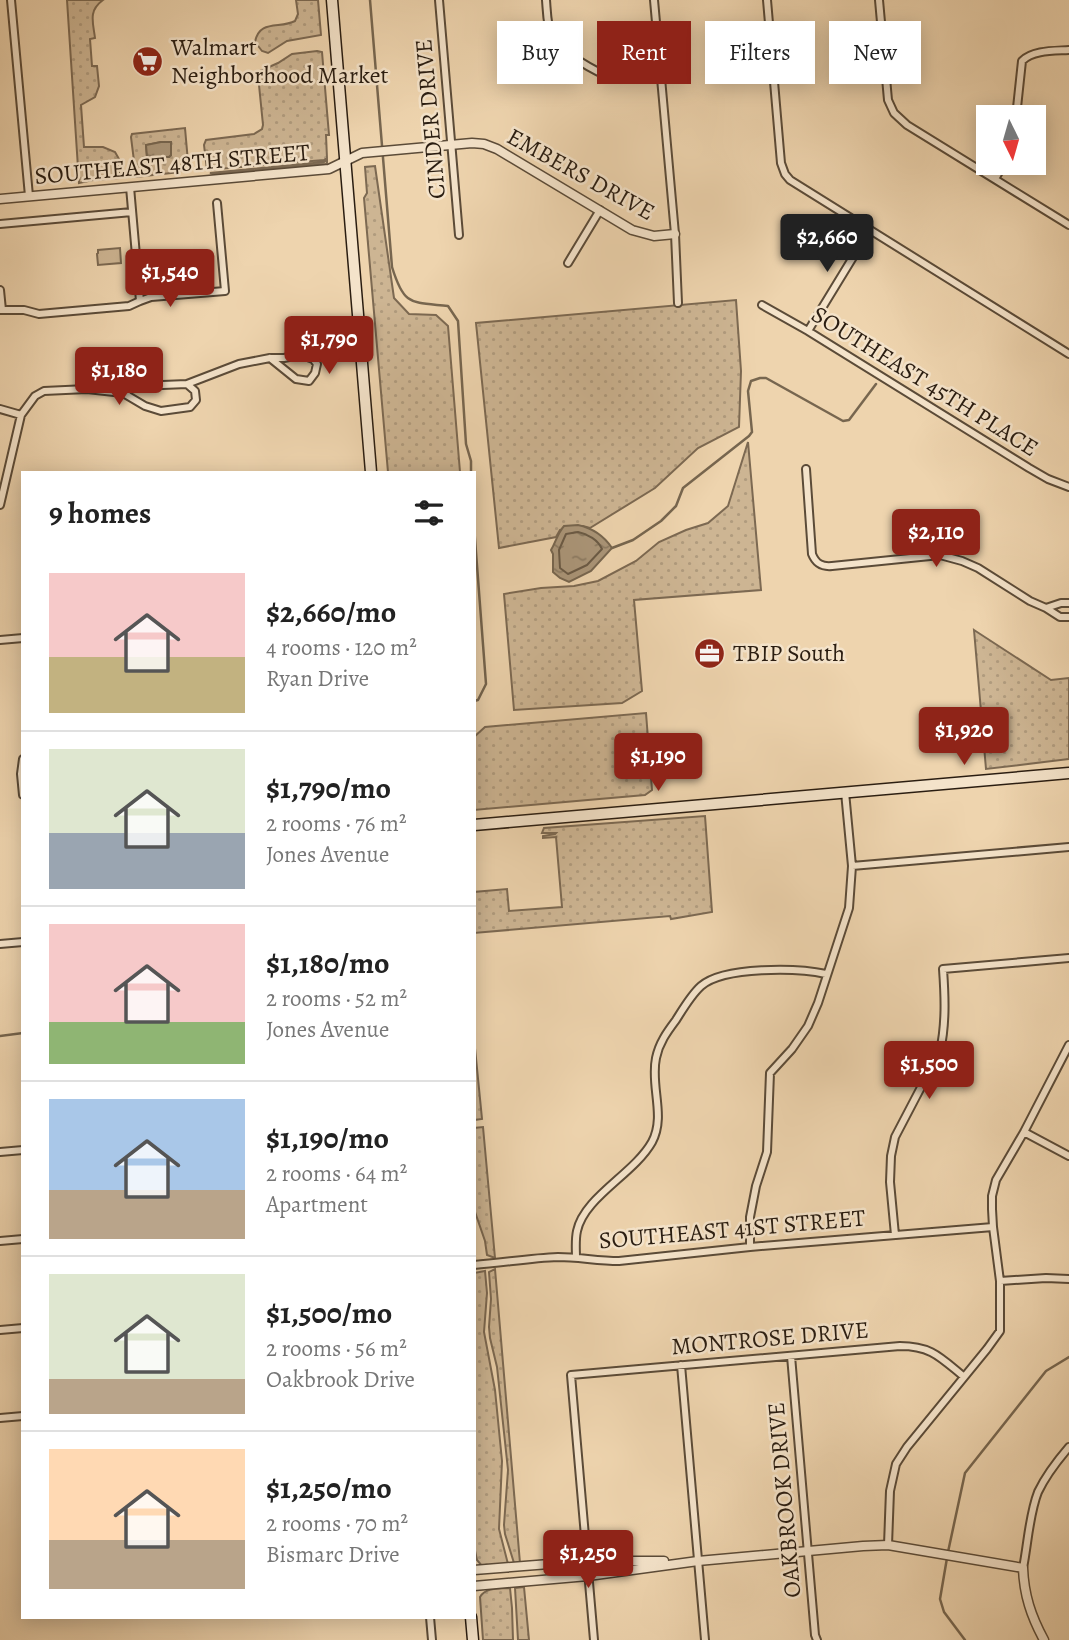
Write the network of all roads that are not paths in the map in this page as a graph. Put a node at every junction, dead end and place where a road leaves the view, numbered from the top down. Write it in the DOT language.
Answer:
graph roads {
  1 [pos="11,0"];
  2 [pos="332,0"];
  3 [pos="439,0"];
  4 [pos="546,0"];
  5 [pos="654,0"];
  6 [pos="767,0"];
  7 [pos="879,0"];
  8 [pos="656,21"];
  9 [pos="1069,51"];
  10 [pos="597,70"];
  11 [pos="661,84"];
  12 [pos="1017,105"];
  13 [pos="451,145"];
  14 [pos="345,161"];
  15 [pos="997,175"];
  16 [pos="995,179"];
  17 [pos="130,187"];
  18 [pos="29,196"];
  19 [pos="0,199"];
  20 [pos="217,203"];
  21 [pos="600,210"];
  22 [pos="132,212"];
  23 [pos="0,225"];
  24 [pos="1069,225"];
  25 [pos="869,231"];
  26 [pos="675,234"];
  27 [pos="459,235"];
  28 [pos="568,263"];
  29 [pos="0,290"];
  30 [pos="140,301"];
  31 [pos="678,303"];
  32 [pos="762,305"];
  33 [pos="1,310"];
  34 [pos="808,331"];
  35 [pos="1069,354"];
  36 [pos="270,358"];
  37 [pos="187,384"];
  38 [pos="122,393"];
  39 [pos="0,409"];
  40 [pos="21,415"];
  41 [pos="806,469"];
  42 [pos="371,471"];
  43 [pos="1069,487"];
  44 [pos="0,505"];
  45 [pos="1068,603"];
  46 [pos="1046,608"];
  47 [pos="1068,617"];
  48 [pos="21,638"];
  49 [pos="0,640"];
  50 [pos="1069,773"];
  51 [pos="845,792"];
  52 [pos="476,825"];
  53 [pos="1069,847"];
  54 [pos="852,866"];
  55 [pos="21,942"];
  56 [pos="0,944"];
  57 [pos="1069,958"];
  58 [pos="826,974"];
  59 [pos="1069,1045"];
  60 [pos="1024,1132"];
  61 [pos="21,1150"];
  62 [pos="0,1152"];
  63 [pos="1069,1156"];
  64 [pos="993,1227"];
  65 [pos="895,1236"];
  66 [pos="21,1240"];
  67 [pos="0,1241"];
  68 [pos="750,1247"];
  69 [pos="576,1258"];
  70 [pos="476,1265"];
  71 [pos="1069,1279"];
  72 [pos="1000,1281"];
  73 [pos="21,1328"];
  74 [pos="0,1330"];
  75 [pos="791,1356"];
  76 [pos="681,1366"];
  77 [pos="963,1376"];
  78 [pos="21,1416"];
  79 [pos="0,1418"];
  80 [pos="1069,1447"];
  81 [pos="888,1545"];
  82 [pos="808,1550"];
  83 [pos="698,1560"];
  84 [pos="587,1561"];
  85 [pos="1023,1567"];
  86 [pos="476,1570"];
  87 [pos="588,1576"];
  88 [pos="476,1586"];
  89 [pos="430,1619"];
  90 [pos="471,1619"];
  91 [pos="432,1640"];
  92 [pos="473,1640"];
  93 [pos="594,1640"];
  94 [pos="705,1640"];
  95 [pos="817,1640"];
  96 [pos="1044,1640"];
  1 -- 18 [label="street"];
  2 -- 14 [label="main road"];
  3 -- 13 [label="street, CINDER DRIVE"];
  4 -- 10 [label="street"];
  5 -- 8 [label="street"];
  6 -- 25 [label="street"];
  7 -- 16 [label="street"];
  9 -- 12 [label="street"];
  11 -- 26 [label="street"];
  13 -- 14 [label="street, EMBERS DRIVE"];
  13 -- 21 [label="street, EMBERS DRIVE"];
  13 -- 27 [label="street, CINDER DRIVE"];
  14 -- 17 [label="street, SOUTHEAST 48TH STREET"];
  14 -- 42 [label="main road"];
  15 -- 16 [label="street"];
  16 -- 24 [label="street"];
  17 -- 18 [label="street, SOUTHEAST 48TH STREET"];
  17 -- 22 [label="street"];
  18 -- 19 [label="street, SOUTHEAST 48TH STREET"];
  20 -- 30 [label="street"];
  21 -- 26 [label="street, EMBERS DRIVE"];
  21 -- 28 [label="street"];
  22 -- 23 [label="street"];
  22 -- 30 [label="street"];
  25 -- 34 [label="street"];
  25 -- 35 [label="street"];
  26 -- 31 [label="street"];
  29 -- 33 [label="street"];
  30 -- 33 [label="street"];
  32 -- 34 [label="street, SOUTHEAST 45TH PLACE"];
  34 -- 43 [label="street, SOUTHEAST 45TH PLACE"];
  36 -- 36 [label="street"];
  36 -- 37 [label="street"];
  37 -- 38 [label="street"];
  37 -- 38 [label="street"];
  38 -- 40 [label="street"];
  39 -- 40 [label="street"];
  40 -- 44 [label="street"];
  41 -- 46 [label="street"];
  45 -- 46 [label="street"];
  45 -- 47 [label="street"];
  46 -- 47 [label="street"];
  48 -- 49 [label="street"];
  50 -- 51 [label="main road"];
  51 -- 52 [label="main road"];
  51 -- 54 [label="street"];
  53 -- 54 [label="street"];
  54 -- 58 [label="street"];
  55 -- 56 [label="street"];
  57 -- 65 [label="street"];
  58 -- 68 [label="street"];
  58 -- 69 [label="street"];
  59 -- 60 [label="street"];
  60 -- 63 [label="street"];
  60 -- 64 [label="street"];
  61 -- 62 [label="street"];
  64 -- 65 [label="street, SOUTHEAST 41ST STREET"];
  64 -- 72 [label="street"];
  65 -- 68 [label="street, SOUTHEAST 41ST STREET"];
  66 -- 67 [label="street"];
  68 -- 69 [label="street, SOUTHEAST 41ST STREET"];
  69 -- 70 [label="street, SOUTHEAST 41ST STREET"];
  71 -- 72 [label="street"];
  72 -- 77 [label="street"];
  73 -- 74 [label="street"];
  75 -- 76 [label="street, MONTROSE DRIVE"];
  75 -- 77 [label="street, MONTROSE DRIVE"];
  75 -- 82 [label="street, OAKBROOK DRIVE"];
  76 -- 83 [label="street"];
  76 -- 84 [label="street, MONTROSE DRIVE"];
  77 -- 81 [label="street"];
  78 -- 79 [label="street"];
  80 -- 85 [label="street"];
  81 -- 82 [label="street"];
  81 -- 85 [label="street"];
  82 -- 83 [label="street"];
  82 -- 95 [label="street, OAKBROOK DRIVE"];
  83 -- 84 [label="street"];
  83 -- 87 [label="street"];
  83 -- 94 [label="street"];
  84 -- 86 [label="street"];
  84 -- 87 [label="street"];
  85 -- 96 [label="street"];
  87 -- 88 [label="street"];
  87 -- 93 [label="street"];
  89 -- 91 [label="street"];
  90 -- 92 [label="main road"];
}
